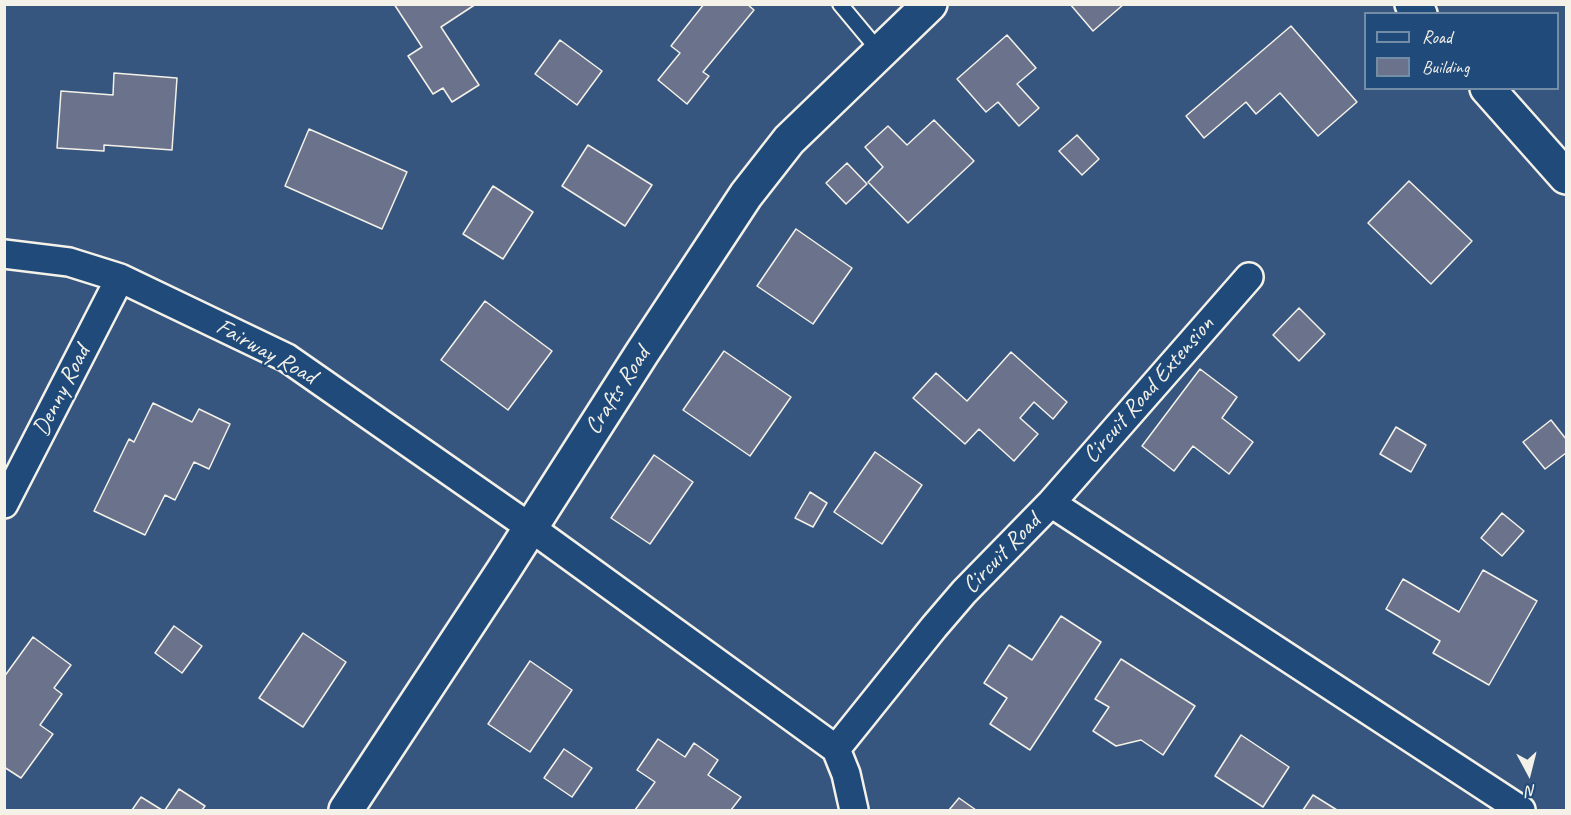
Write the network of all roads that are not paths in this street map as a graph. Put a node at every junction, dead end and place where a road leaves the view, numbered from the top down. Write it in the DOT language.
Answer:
graph roads {
  1 [pos="840,4"];
  2 [pos="930,4"];
  3 [pos="880,52"];
  4 [pos="1489,90"];
  5 [pos="1566,177"];
  6 [pos="4,254"];
  7 [pos="1249,277"];
  8 [pos="120,278"];
  9 [pos="1051,503"];
  10 [pos="4,504"];
  11 [pos="531,528"];
  12 [pos="836,749"];
  13 [pos="346,810"];
  14 [pos="854,810"];
  15 [pos="1521,810"];
  1 -- 3 [label="lane"];
  2 -- 3 [label="street, Crafts Road"];
  3 -- 11 [label="street, Crafts Road"];
  4 -- 5 [label="street"];
  6 -- 8 [label="street, Fairway Road"];
  7 -- 9 [label="street, Circuit Road Extension"];
  8 -- 10 [label="street, Denny Road"];
  8 -- 11 [label="street, Fairway Road"];
  9 -- 12 [label="street, Circuit Road"];
  9 -- 15 [label="street, Circuit Road"];
  11 -- 12 [label="street"];
  11 -- 13 [label="street, Crafts Road"];
  12 -- 14 [label="street"];
}
